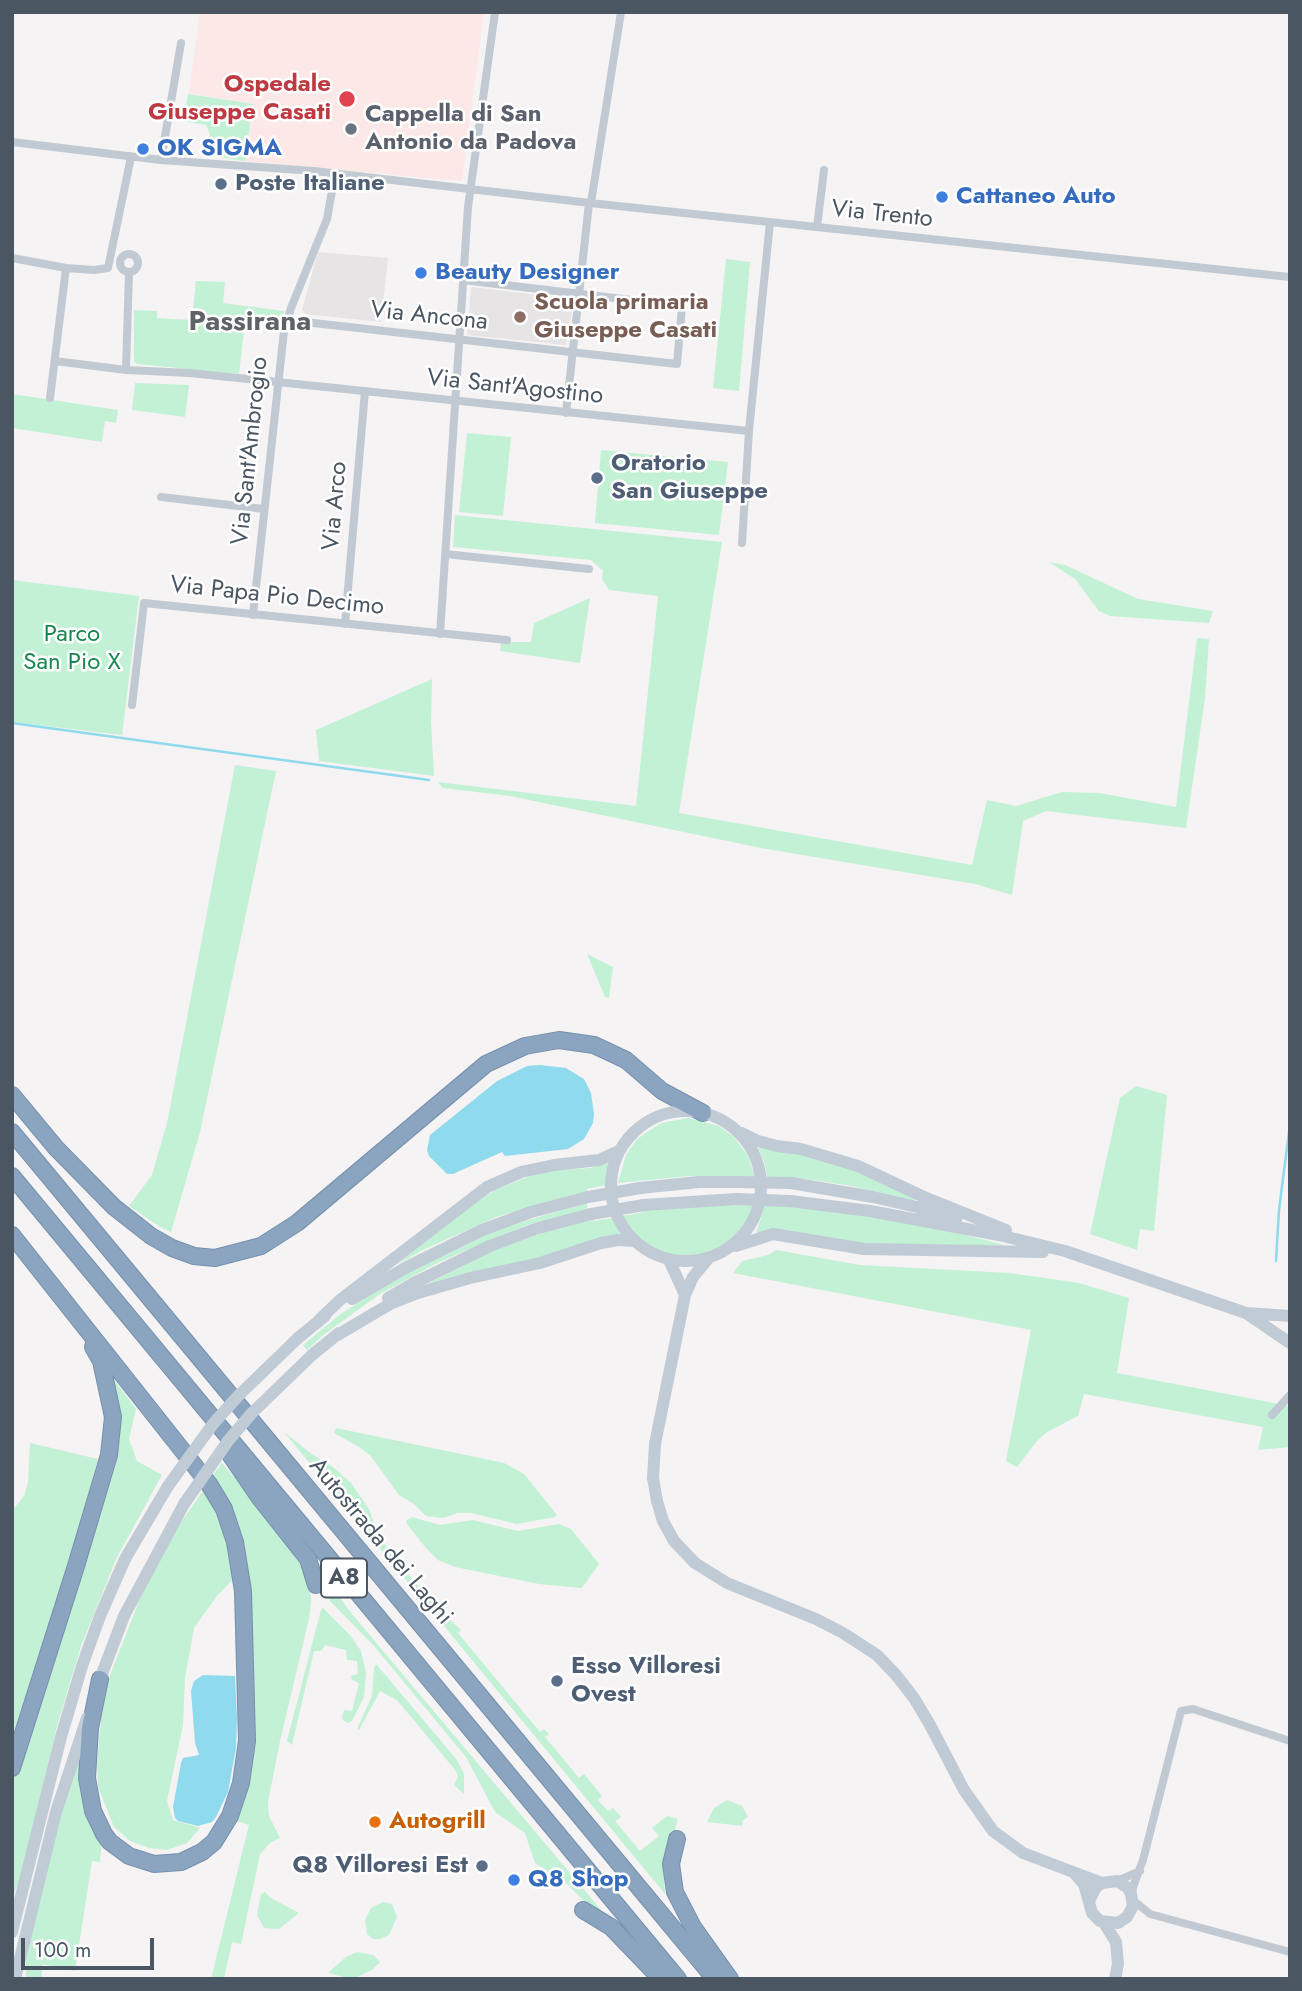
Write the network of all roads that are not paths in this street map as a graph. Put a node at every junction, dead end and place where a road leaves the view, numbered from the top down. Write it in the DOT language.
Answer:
graph roads {
  1 [pos="495,12"];
  2 [pos="621,12"];
  3 [pos="181,43"];
  4 [pos="12,142"];
  5 [pos="131,157"];
  6 [pos="160,160"];
  7 [pos="824,170"];
  8 [pos="334,174"];
  9 [pos="470,190"];
  10 [pos="590,203"];
  11 [pos="770,222"];
  12 [pos="817,227"];
  13 [pos="113,248"];
  14 [pos="12,258"];
  15 [pos="124,264"];
  16 [pos="66,268"];
  17 [pos="108,268"];
  18 [pos="1290,277"];
  19 [pos="463,280"];
  20 [pos="580,294"];
  21 [pos="287,320"];
  22 [pos="459,340"];
  23 [pos="573,351"];
  24 [pos="55,361"];
  25 [pos="126,370"];
  26 [pos="277,382"];
  27 [pos="365,391"];
  28 [pos="50,398"];
  29 [pos="457,401"];
  30 [pos="566,413"];
  31 [pos="750,431"];
  32 [pos="161,497"];
  33 [pos="264,509"];
  34 [pos="742,542"];
  35 [pos="445,554"];
  36 [pos="589,569"];
  37 [pos="253,615"];
  38 [pos="345,624"];
  39 [pos="440,634"];
  40 [pos="507,640"];
  41 [pos="132,705"];
  42 [pos="12,1095"];
  43 [pos="703,1113"];
  44 [pos="737,1131"];
  45 [pos="12,1132"];
  46 [pos="619,1151"];
  47 [pos="12,1176"];
  48 [pos="12,1235"];
  49 [pos="999,1235"];
  50 [pos="634,1241"];
  51 [pos="726,1250"];
  52 [pos="1065,1251"];
  53 [pos="708,1259"];
  54 [pos="669,1260"];
  55 [pos="55,1290"];
  56 [pos="685,1295"];
  57 [pos="1246,1313"];
  58 [pos="1290,1316"];
  59 [pos="319,1320"];
  60 [pos="334,1337"];
  61 [pos="1290,1343"];
  62 [pos="1290,1395"];
  63 [pos="197,1400"];
  64 [pos="1272,1415"];
  65 [pos="316,1585"];
  66 [pos="100,1679"];
  67 [pos="1290,1741"];
  68 [pos="12,1768"];
  69 [pos="677,1839"];
  70 [pos="1140,1871"];
  71 [pos="1074,1874"];
  72 [pos="1117,1881"];
  73 [pos="24,1883"];
  74 [pos="1102,1883"];
  75 [pos="1090,1899"];
  76 [pos="1133,1899"];
  77 [pos="12,1909"];
  78 [pos="583,1910"];
  79 [pos="1150,1913"];
  80 [pos="1126,1918"];
  81 [pos="1104,1923"];
  82 [pos="12,1932"];
  83 [pos="1116,1942"];
  84 [pos="1290,1952"];
  85 [pos="18,1979"];
  86 [pos="661,1979"];
  87 [pos="678,1979"];
  88 [pos="715,1979"];
  89 [pos="730,1979"];
  90 [pos="1115,1979"];
  1 -- 9 [label="street"];
  2 -- 10 [label="street"];
  3 -- 6 [label="street"];
  4 -- 5 [label="street, Via Trento"];
  5 -- 6 [label="street, Via Trento"];
  5 -- 13 [label="street"];
  6 -- 8 [label="street, Via Trento"];
  7 -- 12 [label="street"];
  8 -- 9 [label="street, Via Trento"];
  8 -- 21 [label="street, Via Sant'Ambrogio"];
  9 -- 10 [label="street, Via Trento"];
  9 -- 19 [label="street"];
  10 -- 11 [label="street, Via Trento"];
  10 -- 20 [label="street"];
  11 -- 12 [label="street, Via Trento"];
  11 -- 31 [label="street"];
  12 -- 18 [label="street, Via Trento"];
  13 -- 15 [label="street"];
  13 -- 17 [label="street"];
  14 -- 16 [label="street"];
  15 -- 17 [label="street"];
  15 -- 25 [label="street"];
  16 -- 17 [label="street"];
  16 -- 24 [label="street"];
  19 -- 20 [label="street"];
  19 -- 22 [label="street"];
  20 -- 23 [label="street"];
  20 -- 23 [label="street, Via Ancona"];
  21 -- 22 [label="street, Via Ancona"];
  21 -- 26 [label="street, Via Sant'Ambrogio"];
  22 -- 23 [label="street, Via Ancona"];
  22 -- 29 [label="street"];
  23 -- 30 [label="street"];
  24 -- 25 [label="street, Via Sant'Agostino"];
  24 -- 28 [label="street"];
  25 -- 26 [label="street, Via Sant'Agostino"];
  26 -- 27 [label="street, Via Sant'Agostino"];
  26 -- 33 [label="street, Via Sant'Ambrogio"];
  27 -- 29 [label="street, Via Sant'Agostino"];
  27 -- 38 [label="street, Via Arco"];
  29 -- 30 [label="street, Via Sant'Agostino"];
  29 -- 35 [label="street"];
  30 -- 31 [label="street, Via Sant'Agostino"];
  31 -- 34 [label="street"];
  32 -- 33 [label="street"];
  33 -- 37 [label="street, Via Sant'Ambrogio"];
  35 -- 36 [label="street"];
  35 -- 39 [label="street"];
  37 -- 38 [label="street, Via Papa Pio Decimo"];
  37 -- 41 [label="street, Via Papa Pio Decimo"];
  38 -- 39 [label="street, Via Papa Pio Decimo"];
  39 -- 40 [label="street, Via Papa Pio Decimo"];
  42 -- 43 [label="highway"];
  43 -- 44 [label="main road"];
  43 -- 46 [label="main road"];
  44 -- 51 [label="main road"];
  44 -- 52 [label="main road"];
  45 -- 88 [label="highway, Autostrada dei Laghi / A8"];
  46 -- 50 [label="main road"];
  46 -- 59 [label="main road"];
  47 -- 63 [label="highway, Autostrada dei Laghi / A8"];
  48 -- 55 [label="highway"];
  49 -- 52 [label="main road"];
  49 -- 59 [label="main road, bridge"];
  49 -- 60 [label="main road, bridge"];
  50 -- 54 [label="main road"];
  50 -- 60 [label="main road"];
  51 -- 52 [label="main road"];
  51 -- 53 [label="main road"];
  52 -- 57 [label="main road"];
  53 -- 54 [label="main road"];
  53 -- 56 [label="main road"];
  54 -- 56 [label="main road"];
  55 -- 66 [label="highway"];
  55 -- 68 [label="highway"];
  56 -- 71 [label="main road"];
  57 -- 58 [label="main road"];
  57 -- 61 [label="main road"];
  59 -- 73 [label="main road, bridge"];
  60 -- 66 [label="main road, bridge"];
  62 -- 64 [label="street"];
  63 -- 65 [label="highway"];
  63 -- 87 [label="highway, Autostrada dei Laghi / A8"];
  66 -- 85 [label="main road"];
  67 -- 70 [label="street"];
  69 -- 89 [label="highway"];
  70 -- 72 [label="street"];
  70 -- 76 [label="street"];
  71 -- 74 [label="main road"];
  71 -- 75 [label="main road"];
  72 -- 74 [label="main road"];
  72 -- 76 [label="main road"];
  73 -- 77 [label="main road"];
  73 -- 82 [label="main road"];
  74 -- 75 [label="main road"];
  75 -- 81 [label="main road"];
  76 -- 79 [label="street"];
  76 -- 80 [label="main road"];
  78 -- 86 [label="highway"];
  79 -- 80 [label="street"];
  79 -- 84 [label="street"];
  80 -- 81 [label="main road"];
  80 -- 83 [label="main road"];
  81 -- 83 [label="main road"];
  83 -- 90 [label="main road"];
}
